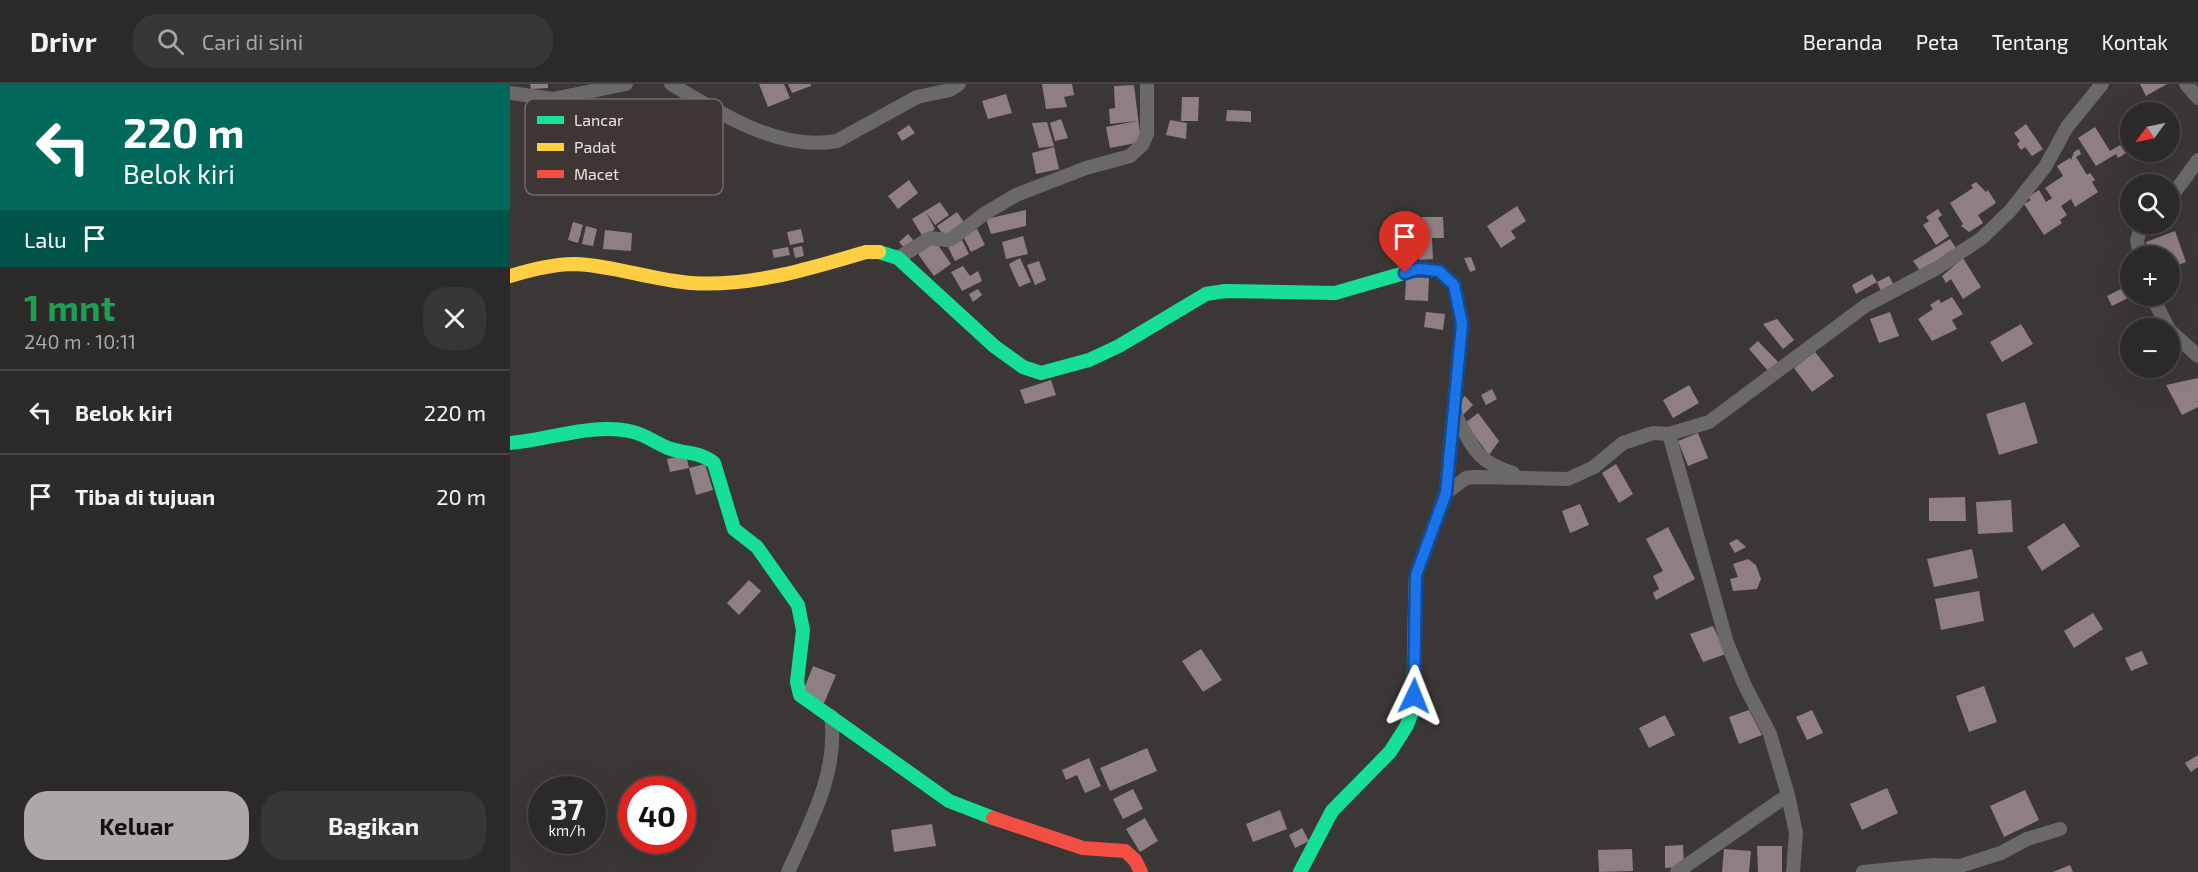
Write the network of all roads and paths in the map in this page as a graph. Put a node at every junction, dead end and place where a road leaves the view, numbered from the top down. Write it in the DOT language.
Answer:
graph roads {
  1 [pos="626,84"];
  2 [pos="671,84"];
  3 [pos="959,84"];
  4 [pos="1147,84"];
  5 [pos="2102,84"];
  6 [pos="2186,84"];
  7 [pos="510,93"];
  8 [pos="2198,98"];
  9 [pos="697,99"];
  10 [pos="723,114"];
  11 [pos="2198,160"];
  12 [pos="2180,185"];
  13 [pos="898,258"];
  14 [pos="510,276"];
  15 [pos="2180,339"];
  16 [pos="2198,356"];
  17 [pos="1455,414"];
  18 [pos="1669,434"];
  19 [pos="510,443"];
  20 [pos="1527,478"];
  21 [pos="1446,493"];
  22 [pos="831,716"];
  23 [pos="1788,795"];
  24 [pos="2060,829"];
  25 [pos="788,872"];
  26 [pos="1141,872"];
  27 [pos="1300,872"];
  28 [pos="1677,872"];
  29 [pos="1793,872"];
  30 [pos="1863,872"];
  1 -- 7 [label="street"];
  2 -- 9 [label="street"];
  3 -- 10 [label="street"];
  4 -- 13 [label="street"];
  5 -- 18 [label="street"];
  6 -- 8 [label="street"];
  11 -- 12 [label="street"];
  13 -- 14 [label="street"];
  13 -- 17 [label="street"];
  15 -- 16 [label="street"];
  17 -- 20 [label="street"];
  17 -- 21 [label="street"];
  18 -- 20 [label="street"];
  18 -- 23 [label="street"];
  19 -- 22 [label="street"];
  20 -- 21 [label="street"];
  21 -- 27 [label="street"];
  22 -- 25 [label="street"];
  22 -- 26 [label="street"];
  23 -- 28 [label="street"];
  23 -- 29 [label="street"];
  24 -- 30 [label="street"];
}
